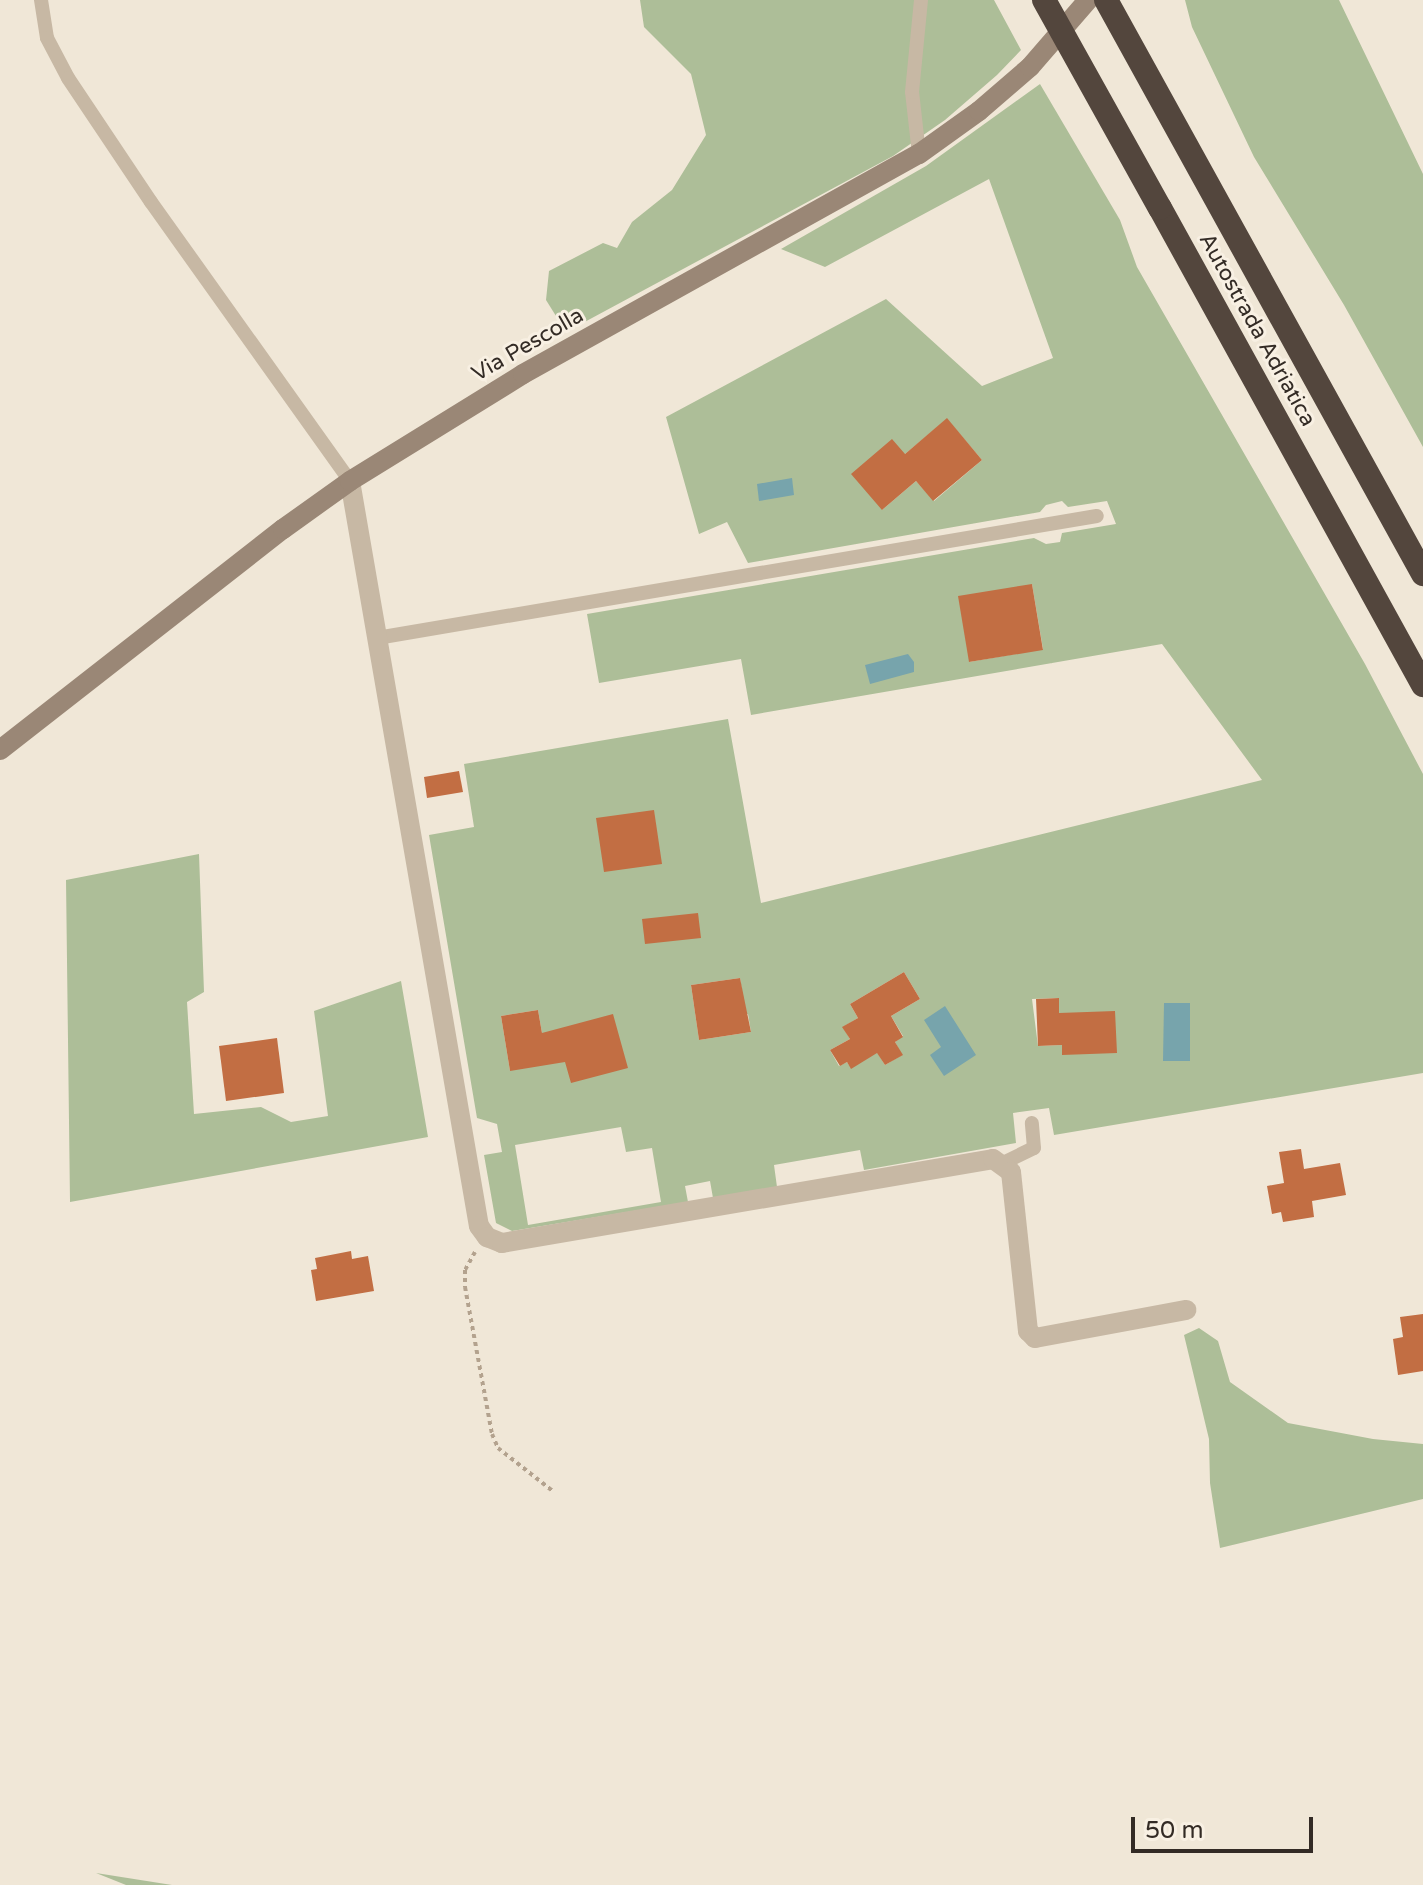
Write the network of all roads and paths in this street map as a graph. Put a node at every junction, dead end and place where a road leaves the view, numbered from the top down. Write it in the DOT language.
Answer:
graph roads {
  1 [pos="41,0"];
  2 [pos="921,0"];
  3 [pos="1044,0"];
  4 [pos="1088,0"];
  5 [pos="1106,0"];
  6 [pos="919,154"];
  7 [pos="350,481"];
  8 [pos="1097,516"];
  9 [pos="1423,574"];
  10 [pos="377,638"];
  11 [pos="1423,685"];
  12 [pos="0,750"];
  13 [pos="1032,1123"];
  14 [pos="1003,1163"];
  15 [pos="487,1237"];
  16 [pos="1186,1310"];
  17 [pos="554,1492"];
  1 -- 7 [label="lane"];
  2 -- 6 [label="lane"];
  3 -- 11 [label="highway, Autostrada Adriatica, bridge"];
  4 -- 6 [label="street, Via Pescolla"];
  5 -- 9 [label="highway, Autostrada Adriatica"];
  6 -- 7 [label="street, Via Pescolla"];
  7 -- 10 [label="street"];
  7 -- 12 [label="street, Via Pescolla"];
  8 -- 10 [label="lane"];
  10 -- 15 [label="street"];
  13 -- 14 [label="lane"];
  14 -- 15 [label="street"];
  14 -- 16 [label="street"];
  15 -- 17 [label="path"];
}
